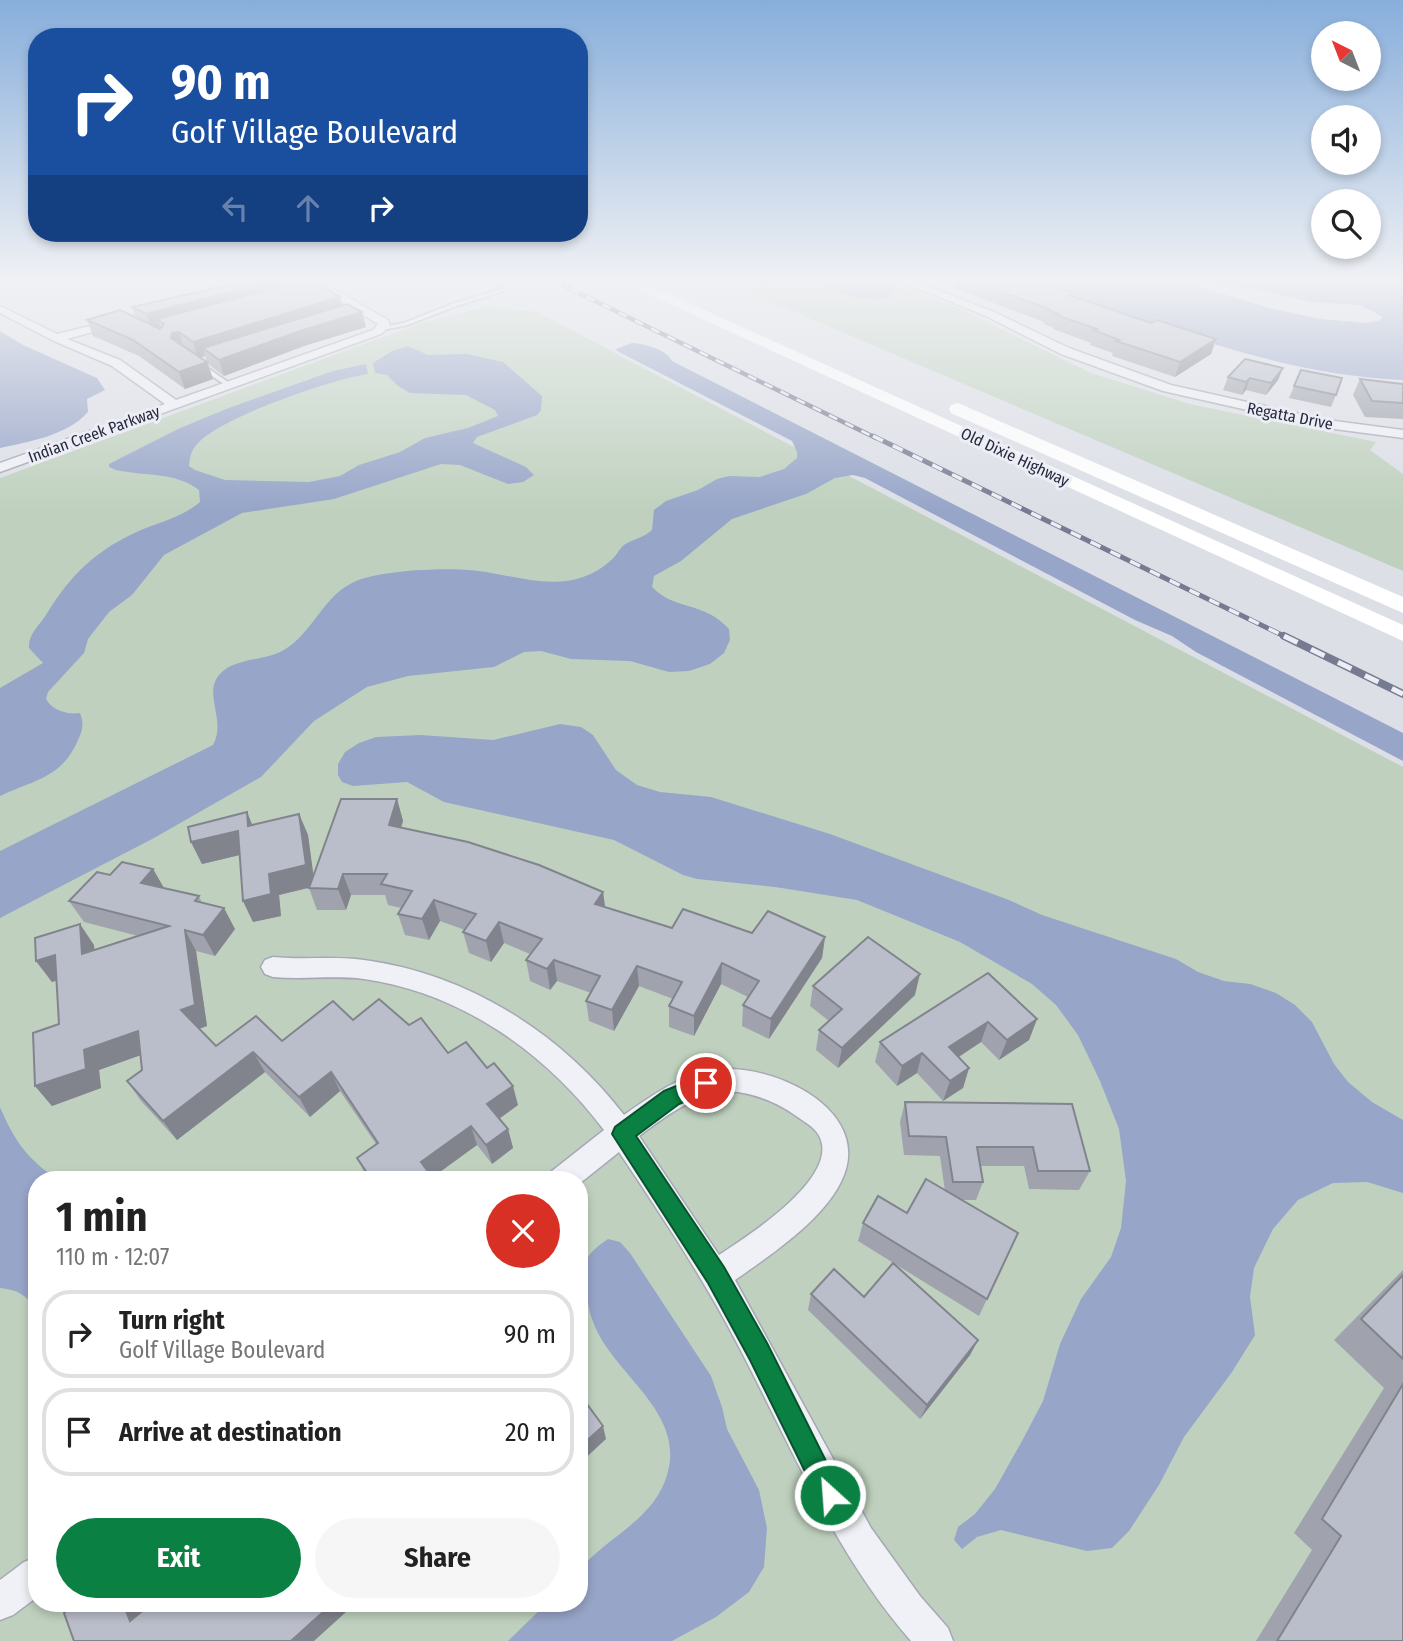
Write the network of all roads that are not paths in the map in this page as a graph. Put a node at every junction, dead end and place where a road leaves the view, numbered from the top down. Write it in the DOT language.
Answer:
graph roads {
  1 [pos="103,358"];
  2 [pos="307,358"];
  3 [pos="796,358"];
  4 [pos="843,358"];
  5 [pos="1083,358"];
  6 [pos="209,359"];
  7 [pos="871,370"];
  8 [pos="229,386"];
  9 [pos="934,398"];
  10 [pos="175,405"];
  11 [pos="1403,434"];
  12 [pos="0,468"];
  13 [pos="1403,606"];
  14 [pos="1403,634"];
  15 [pos="273,967"];
  16 [pos="622,1134"];
  17 [pos="574,1171"];
  18 [pos="716,1275"];
  19 [pos="28,1581"];
  20 [pos="0,1602"];
  21 [pos="935,1641"];
  1 -- 10 [label="street"];
  2 -- 8 [label="street, Indian Creek Parkway"];
  3 -- 14 [label="main road, Old Dixie Highway"];
  4 -- 7 [label="main road"];
  5 -- 11 [label="street, Regatta Drive"];
  6 -- 8 [label="lane"];
  8 -- 10 [label="street, Indian Creek Parkway"];
  9 -- 13 [label="main road, Old Dixie Highway"];
  10 -- 12 [label="street, Indian Creek Parkway"];
  15 -- 16 [label="street"];
  16 -- 17 [label="street"];
  16 -- 18 [label="street"];
  16 -- 18 [label="street"];
  18 -- 21 [label="street"];
  19 -- 20 [label="street"];
}
